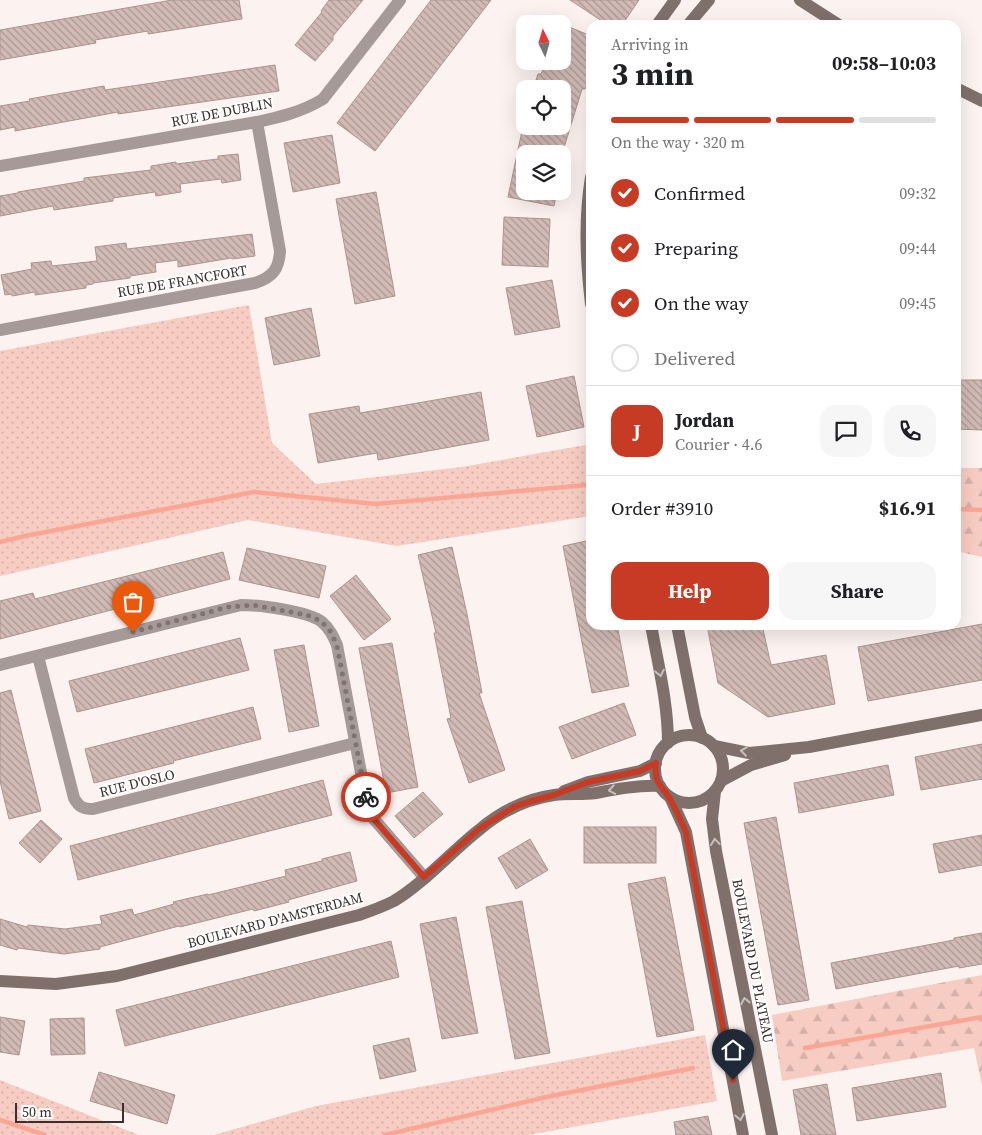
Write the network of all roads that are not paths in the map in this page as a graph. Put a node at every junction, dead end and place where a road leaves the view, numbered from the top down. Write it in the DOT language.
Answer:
graph roads {
  1 [pos="400,0"];
  2 [pos="675,0"];
  3 [pos="709,0"];
  4 [pos="802,1"];
  5 [pos="661,20"];
  6 [pos="692,20"];
  7 [pos="831,20"];
  8 [pos="961,90"];
  9 [pos="982,101"];
  10 [pos="257,122"];
  11 [pos="0,166"];
  12 [pos="586,227"];
  13 [pos="586,258"];
  14 [pos="0,330"];
  15 [pos="652,630"];
  16 [pos="678,630"];
  17 [pos="38,656"];
  18 [pos="0,665"];
  19 [pos="982,715"];
  20 [pos="702,738"];
  21 [pos="355,743"];
  22 [pos="668,743"];
  23 [pos="714,746"];
  24 [pos="808,747"];
  25 [pos="656,763"];
  26 [pos="660,786"];
  27 [pos="718,786"];
  28 [pos="554,795"];
  29 [pos="670,797"];
  30 [pos="424,877"];
  31 [pos="0,981"];
  32 [pos="743,1135"];
  33 [pos="772,1135"];
  1 -- 10 [label="street, RUE DE DUBLIN"];
  2 -- 5 [label="main road"];
  3 -- 6 [label="main road"];
  4 -- 7 [label="main road"];
  8 -- 9 [label="main road"];
  10 -- 11 [label="street, RUE DE DUBLIN"];
  10 -- 14 [label="street, RUE DE FRANCFORT"];
  12 -- 13 [label="main road"];
  15 -- 22 [label="main road, one-way"];
  16 -- 20 [label="main road"];
  17 -- 18 [label="street"];
  17 -- 21 [label="street"];
  17 -- 21 [label="street, RUE D'OSLO"];
  19 -- 24 [label="main road"];
  20 -- 22 [label="main road"];
  20 -- 23 [label="main road"];
  21 -- 30 [label="street"];
  22 -- 25 [label="main road"];
  24 -- 23 [label="main road, one-way"];
  23 -- 27 [label="main road"];
  24 -- 27 [label="main road"];
  25 -- 26 [label="main road"];
  25 -- 28 [label="main road, BOULEVARD D'AMSTERDAM"];
  26 -- 28 [label="main road, BOULEVARD D'AMSTERDAM, one-way"];
  26 -- 29 [label="main road"];
  27 -- 29 [label="main road"];
  33 -- 27 [label="main road, BOULEVARD DU PLATEAU, one-way"];
  28 -- 30 [label="main road, BOULEVARD D'AMSTERDAM"];
  29 -- 32 [label="main road, one-way"];
  30 -- 31 [label="main road, BOULEVARD D'AMSTERDAM"];
}
